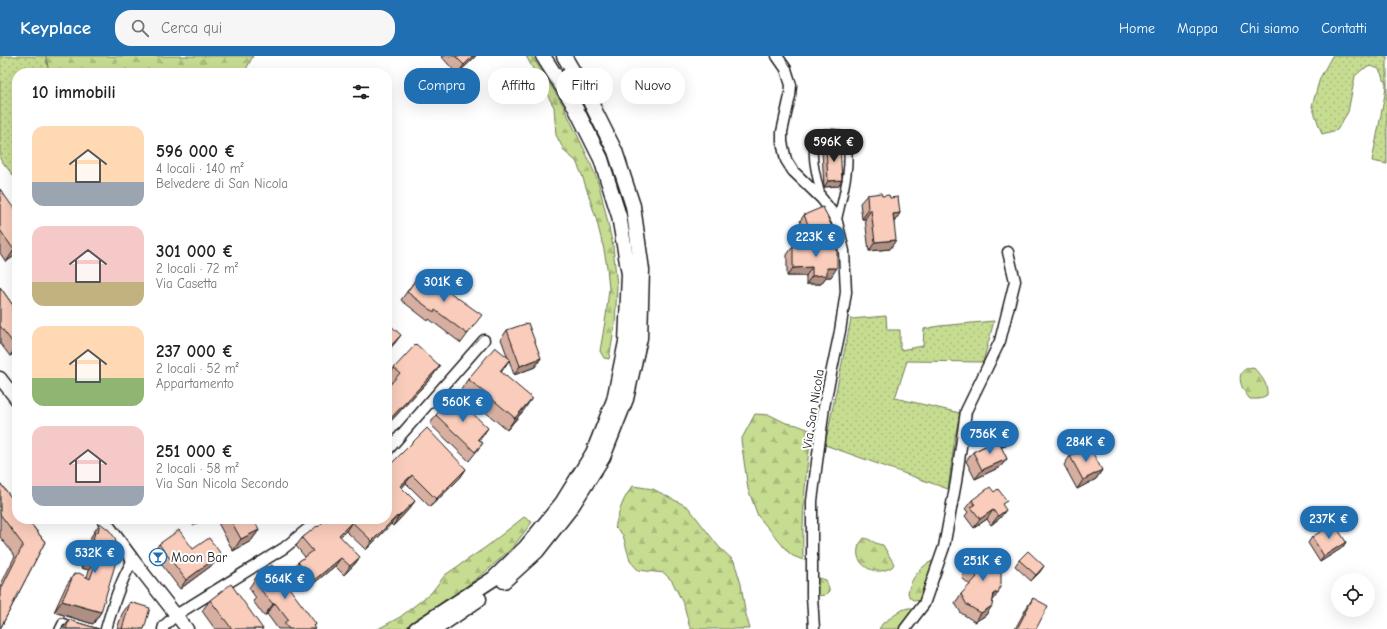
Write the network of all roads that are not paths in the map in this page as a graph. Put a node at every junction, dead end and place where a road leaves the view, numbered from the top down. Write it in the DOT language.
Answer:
graph roads {
  1 [pos="543,56"];
  2 [pos="564,56"];
  3 [pos="778,56"];
  4 [pos="822,199"];
  5 [pos="837,222"];
  6 [pos="1008,252"];
  7 [pos="484,340"];
  8 [pos="0,378"];
  9 [pos="12,394"];
  10 [pos="392,445"];
  11 [pos="107,524"];
  12 [pos="314,524"];
  13 [pos="133,560"];
  14 [pos="176,615"];
  15 [pos="80,627"];
  16 [pos="58,629"];
  17 [pos="106,629"];
  18 [pos="163,629"];
  19 [pos="187,629"];
  20 [pos="416,629"];
  21 [pos="435,629"];
  22 [pos="814,629"];
  23 [pos="904,629"];
  1 -- 20 [label="main road"];
  2 -- 21 [label="main road"];
  3 -- 4 [label="street, Via San Nicola"];
  4 -- 5 [label="street, Via San Nicola"];
  4 -- 5 [label="street"];
  5 -- 22 [label="street, Via San Nicola"];
  6 -- 23 [label="street"];
  7 -- 10 [label="street"];
  8 -- 9 [label="street"];
  11 -- 13 [label="street"];
  12 -- 14 [label="street"];
  13 -- 14 [label="street"];
  13 -- 17 [label="street"];
  14 -- 18 [label="street"];
  14 -- 19 [label="street"];
  15 -- 16 [label="lane"];
}
